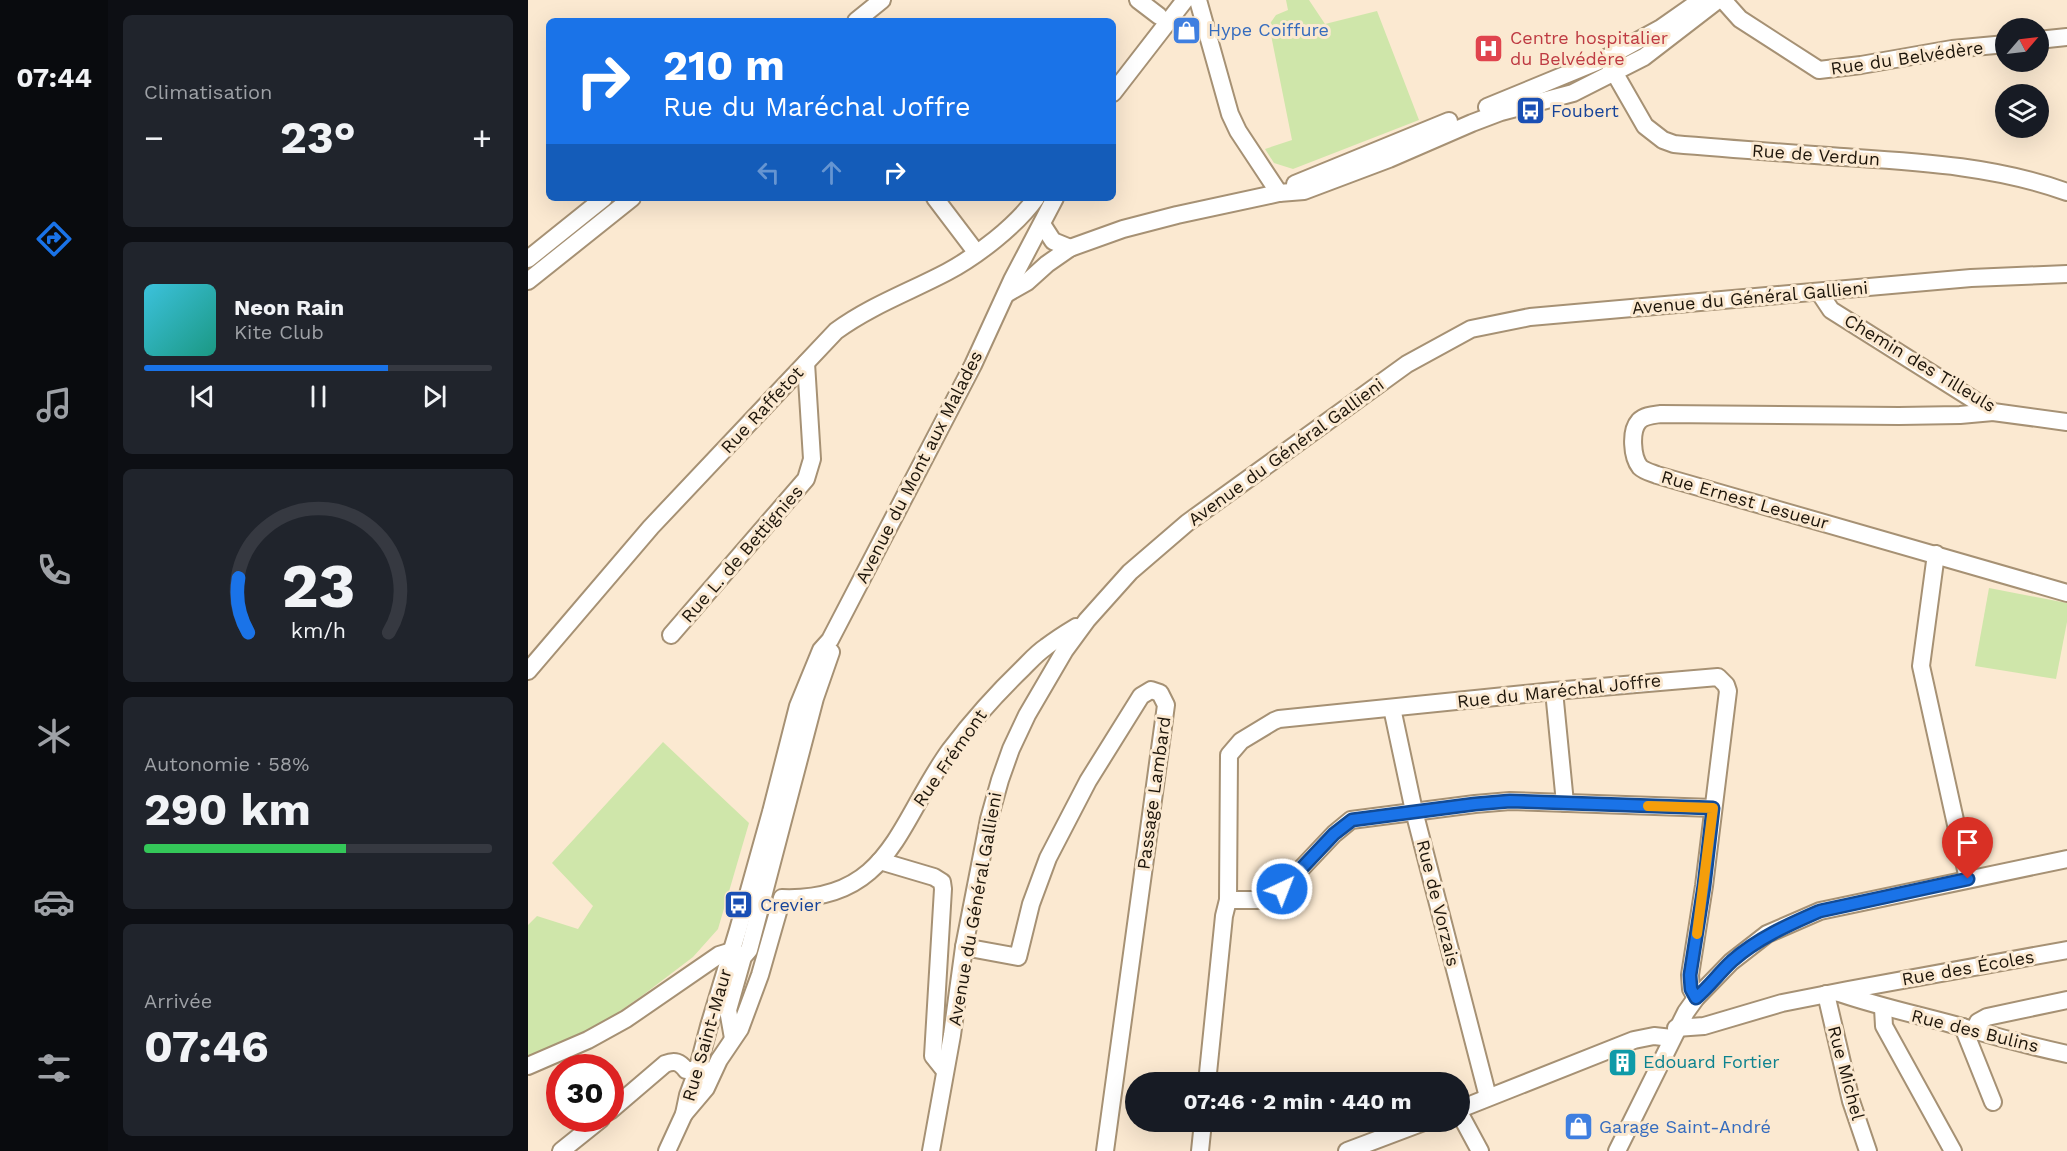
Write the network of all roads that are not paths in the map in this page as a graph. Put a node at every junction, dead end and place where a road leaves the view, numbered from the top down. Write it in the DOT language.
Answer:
graph roads {
  1 [pos="882,0"];
  2 [pos="1138,0"];
  3 [pos="1185,0"];
  4 [pos="1198,0"];
  5 [pos="1701,0"];
  6 [pos="1718,0"];
  7 [pos="1723,0"];
  8 [pos="1159,16"];
  9 [pos="860,18"];
  10 [pos="2067,37"];
  11 [pos="2049,39"];
  12 [pos="1995,45"];
  13 [pos="1611,65"];
  14 [pos="1116,89"];
  15 [pos="2067,192"];
  16 [pos="1279,194"];
  17 [pos="600,201"];
  18 [pos="628,201"];
  19 [pos="937,201"];
  20 [pos="1034,201"];
  21 [pos="1054,201"];
  22 [pos="1042,224"];
  23 [pos="1065,247"];
  24 [pos="976,252"];
  25 [pos="528,259"];
  26 [pos="1022,263"];
  27 [pos="2067,274"];
  28 [pos="528,282"];
  29 [pos="1819,292"];
  30 [pos="1006,294"];
  31 [pos="806,363"];
  32 [pos="1993,411"];
  33 [pos="2067,422"];
  34 [pos="1936,554"];
  35 [pos="2067,593"];
  36 [pos="1087,620"];
  37 [pos="671,635"];
  38 [pos="528,671"];
  39 [pos="1554,691"];
  40 [pos="1392,708"];
  41 [pos="1565,803"];
  42 [pos="1713,808"];
  43 [pos="1414,812"];
  44 [pos="2067,859"];
  45 [pos="880,861"];
  46 [pos="1968,879"];
  47 [pos="1228,900"];
  48 [pos="964,947"];
  49 [pos="2067,950"];
  50 [pos="735,955"];
  51 [pos="1868,986"];
  52 [pos="1831,993"];
  53 [pos="1696,998"];
  54 [pos="2067,1000"];
  55 [pos="1883,1008"];
  56 [pos="1969,1029"];
  57 [pos="1674,1033"];
  58 [pos="733,1038"];
  59 [pos="2067,1054"];
  60 [pos="528,1066"];
  61 [pos="716,1069"];
  62 [pos="698,1071"];
  63 [pos="945,1071"];
  64 [pos="1208,1072"];
  65 [pos="1488,1097"];
  66 [pos="624,1099"];
  67 [pos="1993,1102"];
  68 [pos="1470,1105"];
  69 [pos="684,1114"];
  70 [pos="585,1132"];
  71 [pos="1202,1132"];
  72 [pos="1401,1132"];
  73 [pos="1470,1132"];
  74 [pos="1365,1148"];
  75 [pos="561,1151"];
  76 [pos="667,1151"];
  77 [pos="932,1151"];
  78 [pos="1105,1151"];
  79 [pos="1200,1151"];
  80 [pos="1347,1151"];
  81 [pos="1480,1151"];
  82 [pos="1617,1151"];
  83 [pos="1868,1151"];
  84 [pos="1953,1151"];
  1 -- 9 [label="street"];
  2 -- 8 [label="street"];
  3 -- 14 [label="street"];
  4 -- 16 [label="street"];
  5 -- 13 [label="street"];
  6 -- 13 [label="street"];
  7 -- 12 [label="street, Rue du Belvédère"];
  10 -- 11 [label="street"];
  13 -- 15 [label="street, Rue de Verdun"];
  13 -- 16 [label="street"];
  13 -- 16 [label="street"];
  16 -- 23 [label="street"];
  17 -- 25 [label="street"];
  18 -- 28 [label="street"];
  19 -- 24 [label="street"];
  20 -- 24 [label="street, Rue Raffetot"];
  21 -- 22 [label="street, Avenue du Mont aux Malades"];
  22 -- 23 [label="street"];
  22 -- 26 [label="street, Avenue du Mont aux Malades"];
  23 -- 26 [label="street"];
  23 -- 30 [label="street"];
  24 -- 31 [label="street, Rue Raffetot"];
  26 -- 30 [label="street, Avenue du Mont aux Malades"];
  27 -- 29 [label="street, Avenue du Général Gallieni"];
  29 -- 32 [label="street, Chemin des Tilleuls"];
  29 -- 36 [label="street, Avenue du Général Gallieni"];
  30 -- 50 [label="street, Avenue du Mont aux Malades"];
  31 -- 37 [label="street, Rue L. de Bettignies"];
  31 -- 38 [label="street, Rue Raffetot"];
  32 -- 33 [label="street, Chemin des Tilleuls"];
  32 -- 34 [label="street, Rue Ernest Lesueur"];
  34 -- 35 [label="street, Rue Ernest Lesueur"];
  34 -- 46 [label="street"];
  36 -- 45 [label="street, Rue Frémont"];
  36 -- 48 [label="street, Avenue du Général Gallieni"];
  39 -- 40 [label="street, Rue du Maréchal Joffre"];
  39 -- 41 [label="street"];
  39 -- 42 [label="street, Rue du Maréchal Joffre"];
  40 -- 43 [label="street, Rue de Vorzais"];
  40 -- 47 [label="street, Rue du Maréchal Joffre"];
  41 -- 42 [label="street"];
  41 -- 43 [label="street"];
  42 -- 53 [label="street, Rue du Maréchal Joffre"];
  43 -- 47 [label="street"];
  43 -- 65 [label="street, Rue de Vorzais"];
  44 -- 46 [label="street"];
  45 -- 58 [label="street, Rue Frémont"];
  45 -- 63 [label="street"];
  46 -- 53 [label="street"];
  47 -- 64 [label="street, Rue du Maréchal Joffre"];
  48 -- 63 [label="street, Avenue du Général Gallieni"];
  48 -- 78 [label="street, Passage Lambard"];
  49 -- 51 [label="street, Rue des Écoles"];
  50 -- 58 [label="street, Rue Saint-Maur"];
  50 -- 60 [label="street"];
  50 -- 62 [label="street, Rue Saint-Maur"];
  51 -- 52 [label="street"];
  51 -- 55 [label="street"];
  52 -- 55 [label="street, Rue des Bulins"];
  52 -- 57 [label="street"];
  52 -- 83 [label="street, Rue Michel"];
  53 -- 57 [label="street"];
  54 -- 56 [label="street"];
  55 -- 56 [label="street, Rue des Bulins"];
  55 -- 84 [label="street"];
  56 -- 59 [label="street, Rue des Bulins"];
  56 -- 67 [label="street"];
  57 -- 65 [label="street"];
  57 -- 82 [label="street"];
  58 -- 61 [label="street, Rue Saint-Maur"];
  61 -- 62 [label="street"];
  61 -- 69 [label="street, Rue Saint-Maur"];
  62 -- 66 [label="street"];
  62 -- 69 [label="street, Rue Saint-Maur"];
  63 -- 77 [label="street, Avenue du Général Gallieni"];
  65 -- 68 [label="street"];
  69 -- 76 [label="street, Rue Saint-Maur"];
  70 -- 75 [label="street"];
  71 -- 79 [label="street"];
  72 -- 74 [label="street"];
  73 -- 81 [label="street"];
  74 -- 80 [label="street"];
}
